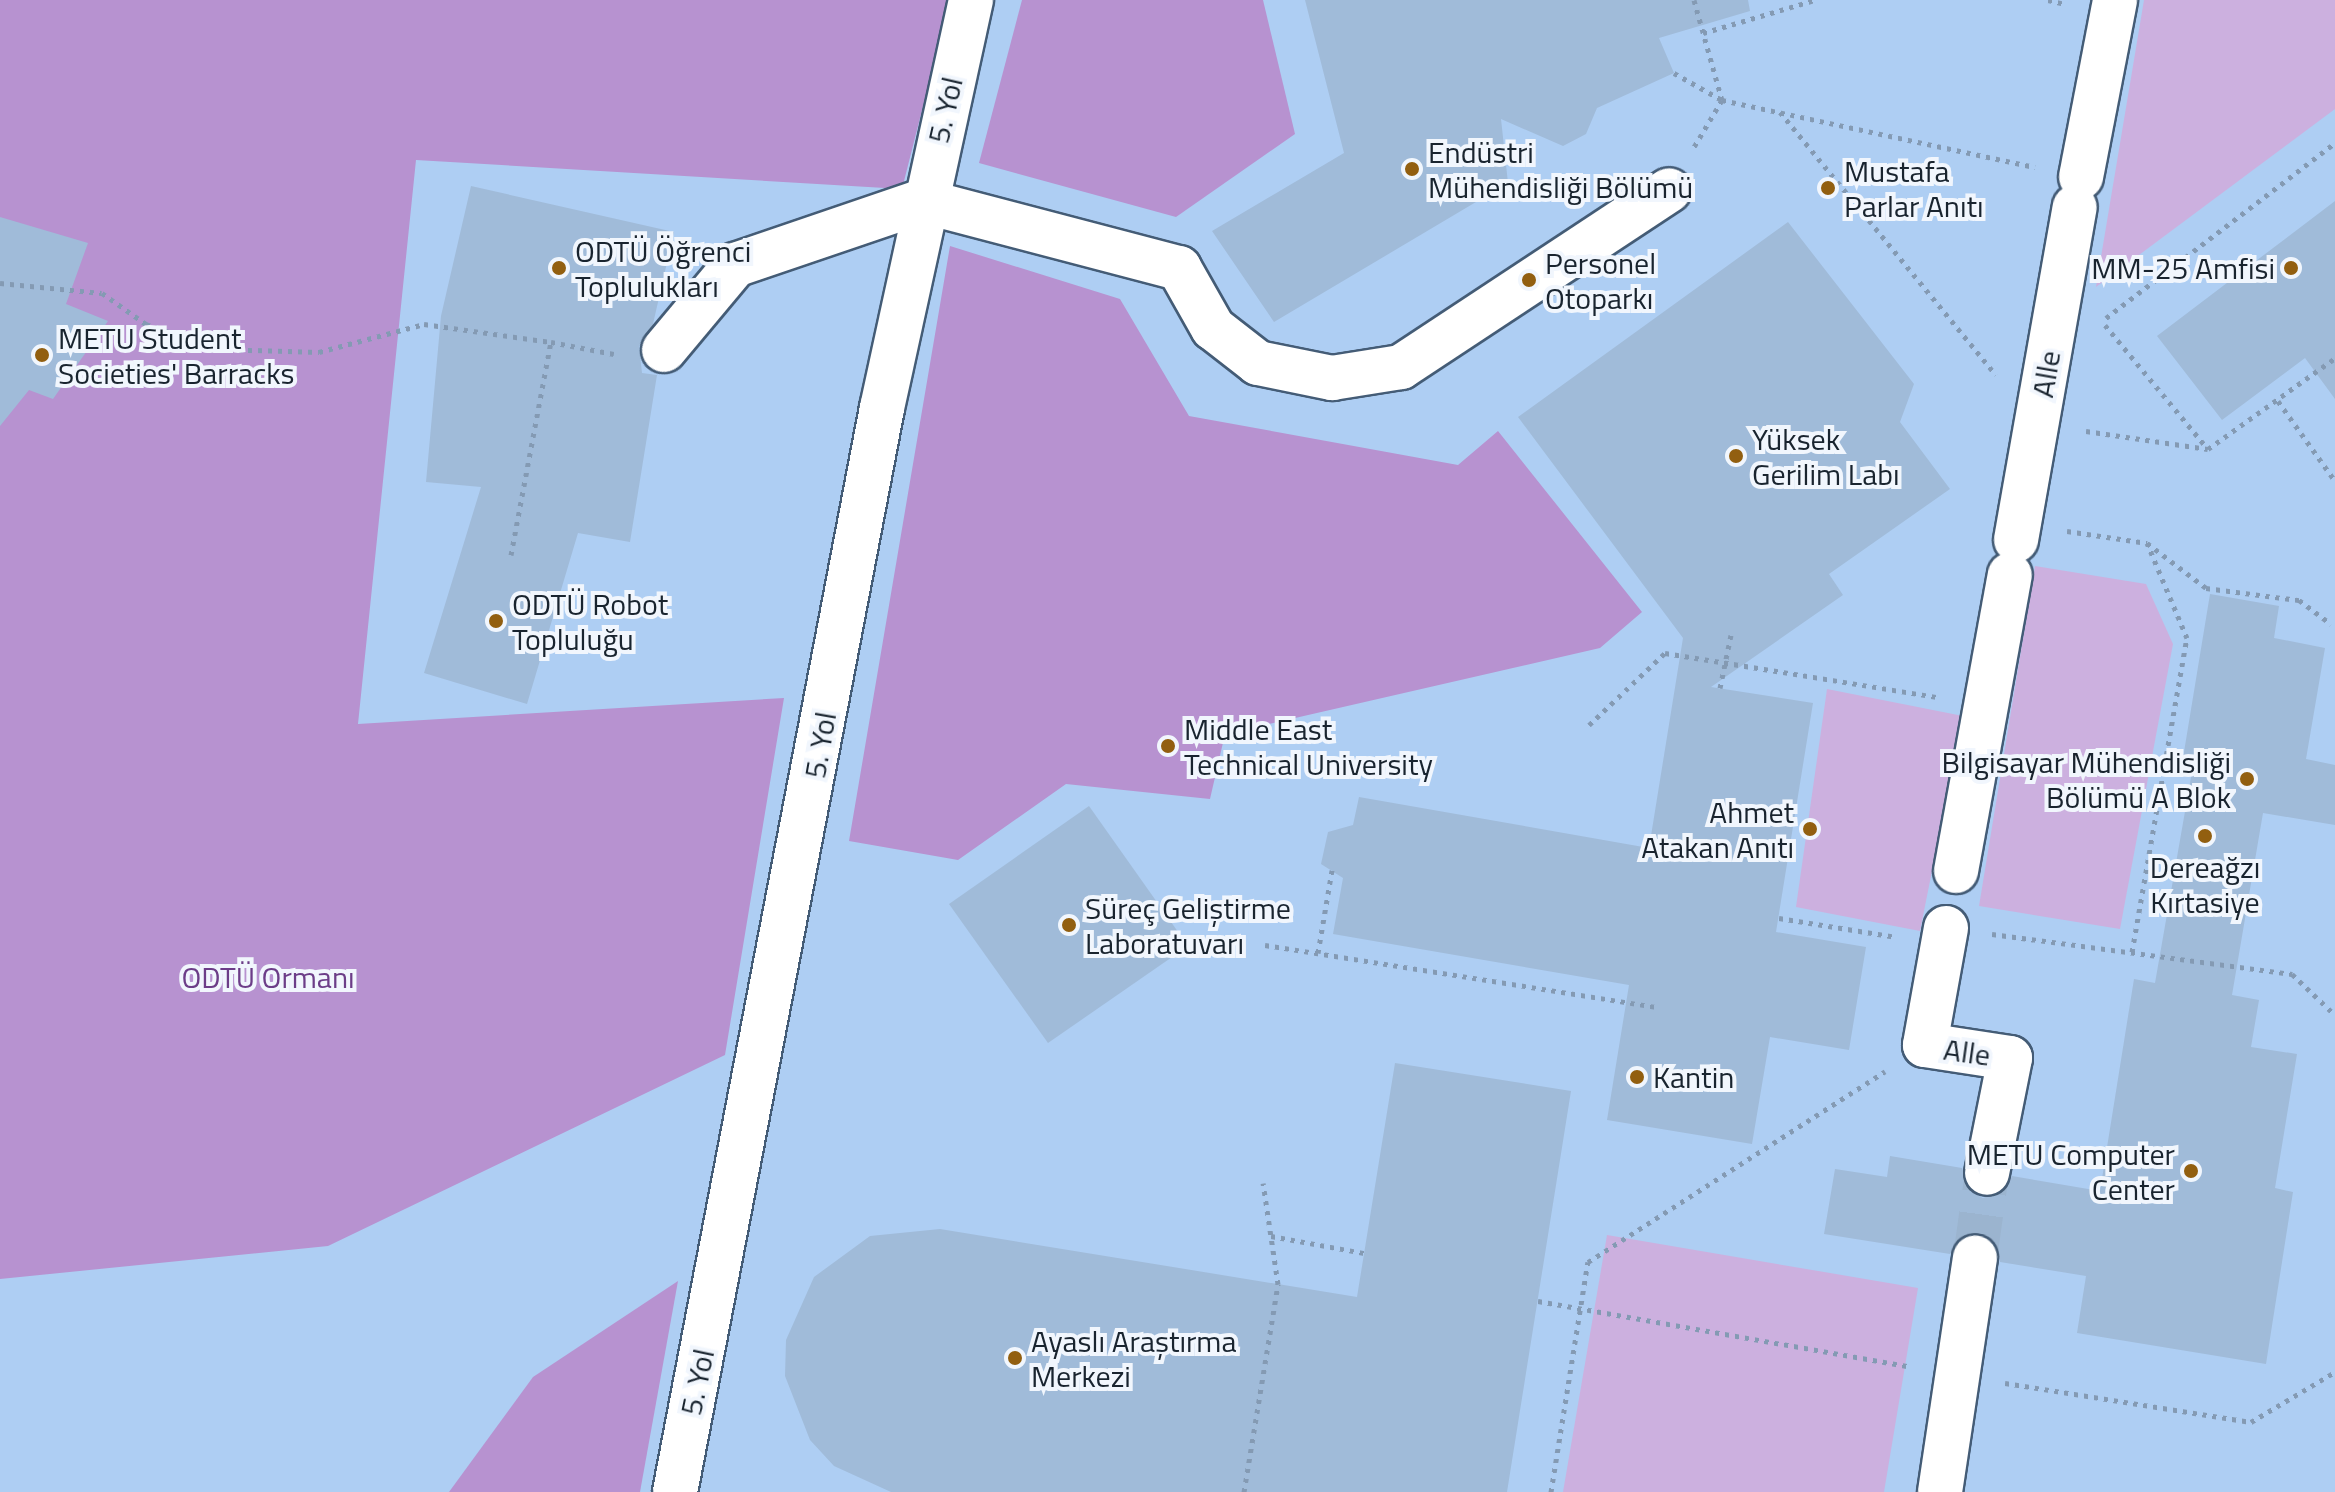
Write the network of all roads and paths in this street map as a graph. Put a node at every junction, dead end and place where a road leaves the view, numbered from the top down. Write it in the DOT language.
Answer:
graph roads {
  1 [pos="971,0"];
  2 [pos="1694,0"];
  3 [pos="1815,0"];
  4 [pos="2115,0"];
  5 [pos="1703,33"];
  6 [pos="1674,73"];
  7 [pos="1722,100"];
  8 [pos="1780,112"];
  9 [pos="2335,143"];
  10 [pos="1669,190"];
  11 [pos="2078,192"];
  12 [pos="923,201"];
  13 [pos="0,283"];
  14 [pos="2102,321"];
  15 [pos="551,342"];
  16 [pos="664,350"];
  17 [pos="2335,358"];
  18 [pos="2048,362"];
  19 [pos="2278,401"];
  20 [pos="2037,424"];
  21 [pos="2208,449"];
  22 [pos="2335,481"];
  23 [pos="2147,543"];
  24 [pos="2015,546"];
  25 [pos="511,555"];
  26 [pos="2331,624"];
  27 [pos="1731,635"];
  28 [pos="1726,660"];
  29 [pos="1720,688"];
  30 [pos="1986,706"];
  31 [pos="1589,725"];
  32 [pos="1332,870"];
  33 [pos="1956,871"];
  34 [pos="1779,918"];
  35 [pos="1944,937"];
  36 [pos="1265,945"];
  37 [pos="2132,952"];
  38 [pos="1318,953"];
  39 [pos="1657,1007"];
  40 [pos="2335,1015"];
  41 [pos="1925,1045"];
  42 [pos="1987,1173"];
  43 [pos="1263,1183"];
  44 [pos="1271,1236"];
  45 [pos="1364,1253"];
  46 [pos="1975,1258"];
  47 [pos="675,1492"];
  48 [pos="1244,1492"];
  49 [pos="1551,1492"];
  50 [pos="1940,1492"];
  1 -- 12 [label="street, 5. Yol"];
  2 -- 5 [label="path"];
  3 -- 5 [label="path"];
  4 -- 11 [label="street, Alle"];
  5 -- 7 [label="path"];
  6 -- 7 [label="path"];
  7 -- 8 [label="path"];
  7 -- 10 [label="path"];
  8 -- 11 [label="path"];
  8 -- 20 [label="path"];
  9 -- 14 [label="path"];
  10 -- 12 [label="street"];
  11 -- 18 [label="street, Alle"];
  12 -- 16 [label="street"];
  12 -- 47 [label="street, 5. Yol"];
  13 -- 15 [label="path"];
  14 -- 18 [label="path"];
  14 -- 21 [label="path"];
  15 -- 16 [label="path"];
  15 -- 25 [label="path"];
  17 -- 19 [label="path"];
  18 -- 20 [label="street, Alle"];
  19 -- 21 [label="path"];
  19 -- 22 [label="path"];
  20 -- 21 [label="path"];
  20 -- 24 [label="street, Alle"];
  23 -- 24 [label="path"];
  23 -- 26 [label="path"];
  23 -- 37 [label="path"];
  24 -- 30 [label="street, Alle"];
  27 -- 28 [label="path"];
  28 -- 29 [label="path"];
  28 -- 30 [label="path"];
  28 -- 31 [label="path"];
  30 -- 33 [label="street, Alle"];
  32 -- 38 [label="path"];
  34 -- 35 [label="path"];
  35 -- 37 [label="path"];
  35 -- 41 [label="street, Alle"];
  36 -- 38 [label="path"];
  37 -- 40 [label="path"];
  38 -- 39 [label="path"];
  41 -- 42 [label="street, Alle"];
  41 -- 49 [label="path"];
  43 -- 44 [label="path"];
  44 -- 45 [label="path"];
  44 -- 48 [label="path"];
  46 -- 50 [label="street"];
}
